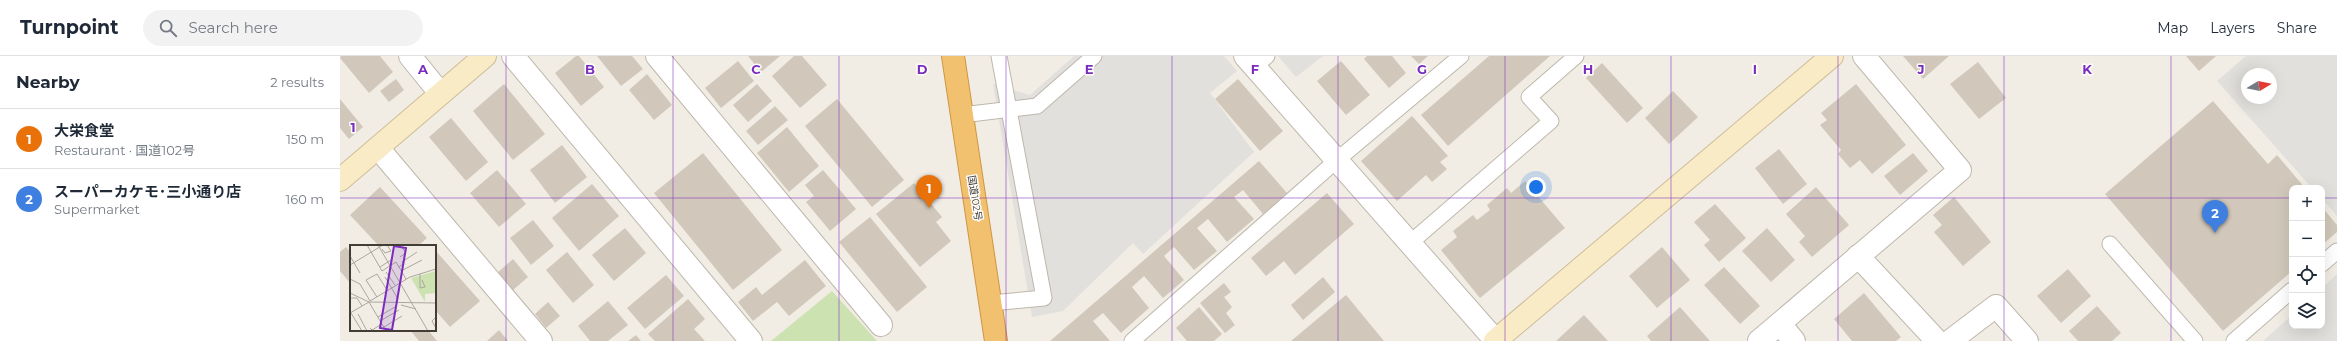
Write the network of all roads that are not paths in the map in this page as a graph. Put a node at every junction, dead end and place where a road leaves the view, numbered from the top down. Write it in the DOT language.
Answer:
graph roads {
  1 [pos="410,56"];
  2 [pos="485,56"];
  3 [pos="513,56"];
  4 [pos="657,56"];
  5 [pos="953,56"];
  6 [pos="999,56"];
  7 [pos="1094,56"];
  8 [pos="1461,56"];
  9 [pos="1576,56"];
  10 [pos="1832,56"];
  11 [pos="1864,56"];
  12 [pos="1256,60"];
  13 [pos="440,93"];
  14 [pos="1010,109"];
  15 [pos="962,115"];
  16 [pos="378,148"];
  17 [pos="1337,160"];
  18 [pos="340,180"];
  19 [pos="1410,243"];
  20 [pos="2110,244"];
  21 [pos="2337,251"];
  22 [pos="1858,256"];
  23 [pos="2325,261"];
  24 [pos="2289,293"];
  25 [pos="991,303"];
  26 [pos="1780,324"];
  27 [pos="881,325"];
  28 [pos="541,341"];
  29 [pos="751,341"];
  30 [pos="996,341"];
  31 [pos="1132,341"];
  32 [pos="1495,341"];
  33 [pos="1759,341"];
  34 [pos="1794,341"];
  35 [pos="1937,341"];
  36 [pos="1950,341"];
  37 [pos="2027,341"];
  38 [pos="2195,341"];
  39 [pos="2234,341"];
  1 -- 13 [label="street"];
  2 -- 13 [label="street"];
  3 -- 29 [label="street"];
  4 -- 27 [label="street"];
  5 -- 15 [label="highway, 国道102号"];
  6 -- 14 [label="lane"];
  7 -- 14 [label="lane"];
  8 -- 17 [label="lane"];
  9 -- 19 [label="lane"];
  10 -- 32 [label="street"];
  11 -- 22 [label="street"];
  12 -- 17 [label="street"];
  13 -- 16 [label="street"];
  14 -- 15 [label="lane"];
  14 -- 25 [label="lane"];
  15 -- 25 [label="highway, 国道102号"];
  16 -- 18 [label="street"];
  16 -- 28 [label="street"];
  17 -- 19 [label="street"];
  17 -- 31 [label="lane"];
  19 -- 32 [label="street"];
  20 -- 38 [label="lane"];
  21 -- 23 [label="lane"];
  22 -- 26 [label="street"];
  22 -- 35 [label="street"];
  24 -- 39 [label="lane"];
  25 -- 30 [label="highway, 国道102号"];
  26 -- 33 [label="street"];
  26 -- 34 [label="street"];
  36 -- 37 [label="street"];
}
